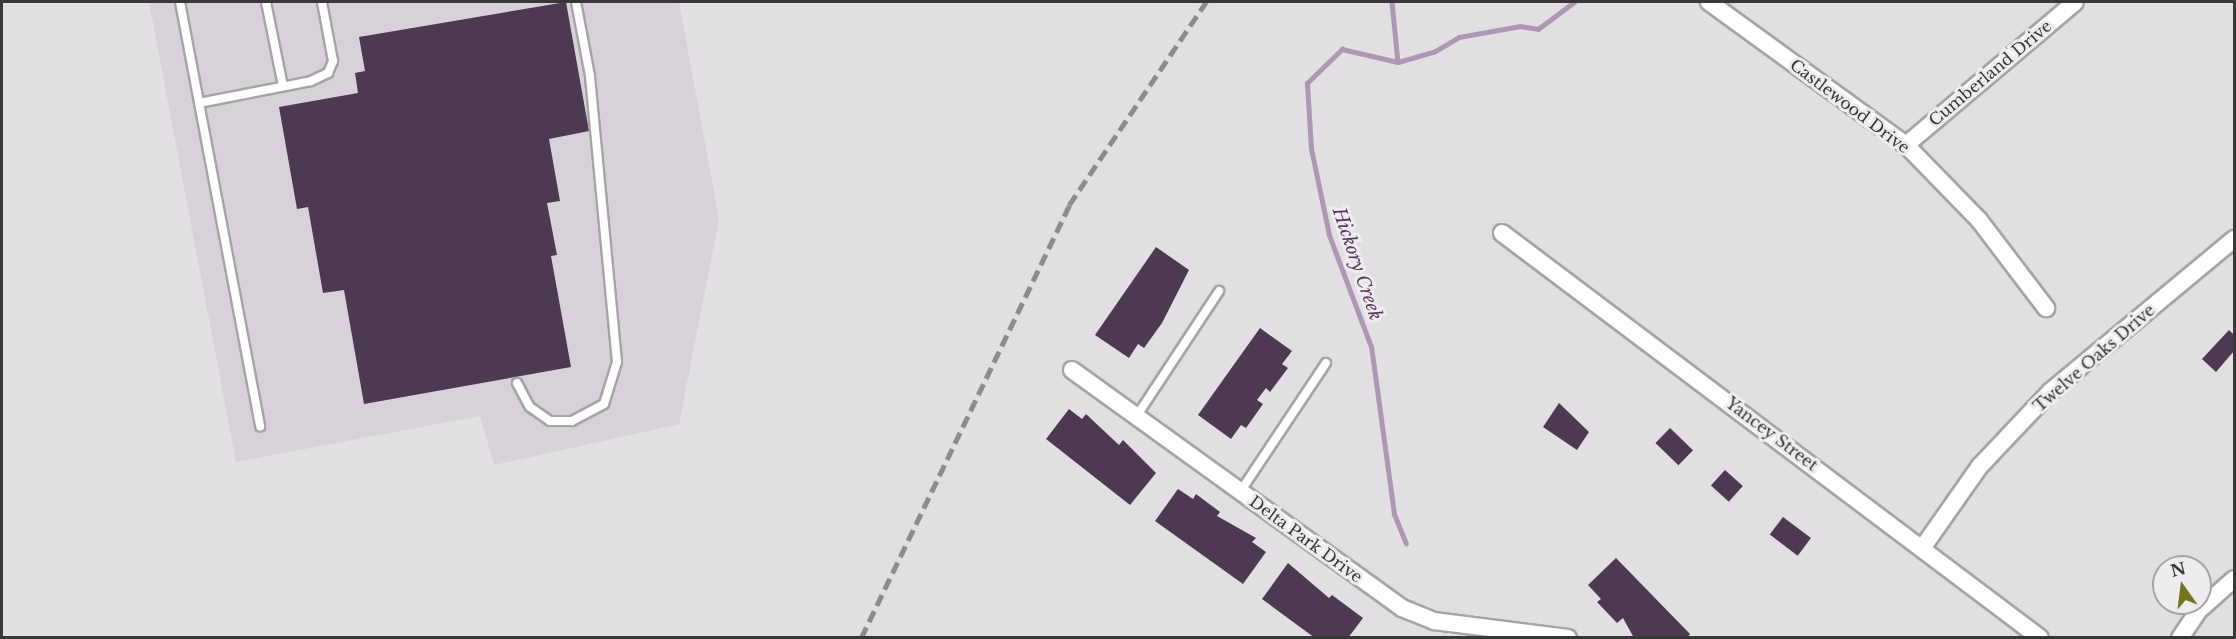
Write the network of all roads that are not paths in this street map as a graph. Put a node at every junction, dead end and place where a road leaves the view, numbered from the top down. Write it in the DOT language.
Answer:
graph roads {
  1 [pos="180,2"];
  2 [pos="266,2"];
  3 [pos="325,2"];
  4 [pos="576,2"];
  5 [pos="1709,2"];
  6 [pos="2075,2"];
  7 [pos="283,86"];
  8 [pos="199,103"];
  9 [pos="1906,145"];
  10 [pos="1502,233"];
  11 [pos="2235,239"];
  12 [pos="1219,291"];
  13 [pos="2046,308"];
  14 [pos="1326,363"];
  15 [pos="1072,370"];
  16 [pos="517,383"];
  17 [pos="1136,418"];
  18 [pos="260,427"];
  19 [pos="1240,492"];
  20 [pos="1923,547"];
  21 [pos="2235,579"];
  22 [pos="1568,638"];
  23 [pos="2040,638"];
  24 [pos="2180,638"];
  1 -- 8 [label="lane"];
  2 -- 7 [label="lane"];
  3 -- 7 [label="lane"];
  4 -- 16 [label="lane"];
  5 -- 9 [label="street, Castlewood Drive"];
  6 -- 9 [label="street, Cumberland Drive"];
  7 -- 8 [label="lane"];
  8 -- 18 [label="lane"];
  9 -- 13 [label="street, Castlewood Drive"];
  10 -- 20 [label="street, Yancey Street"];
  11 -- 20 [label="street, Twelve Oaks Drive"];
  12 -- 17 [label="lane"];
  14 -- 19 [label="lane"];
  15 -- 17 [label="street, Delta Park Drive"];
  17 -- 19 [label="street, Delta Park Drive"];
  19 -- 22 [label="street, Delta Park Drive"];
  20 -- 23 [label="street, Yancey Street"];
  21 -- 24 [label="street"];
}
